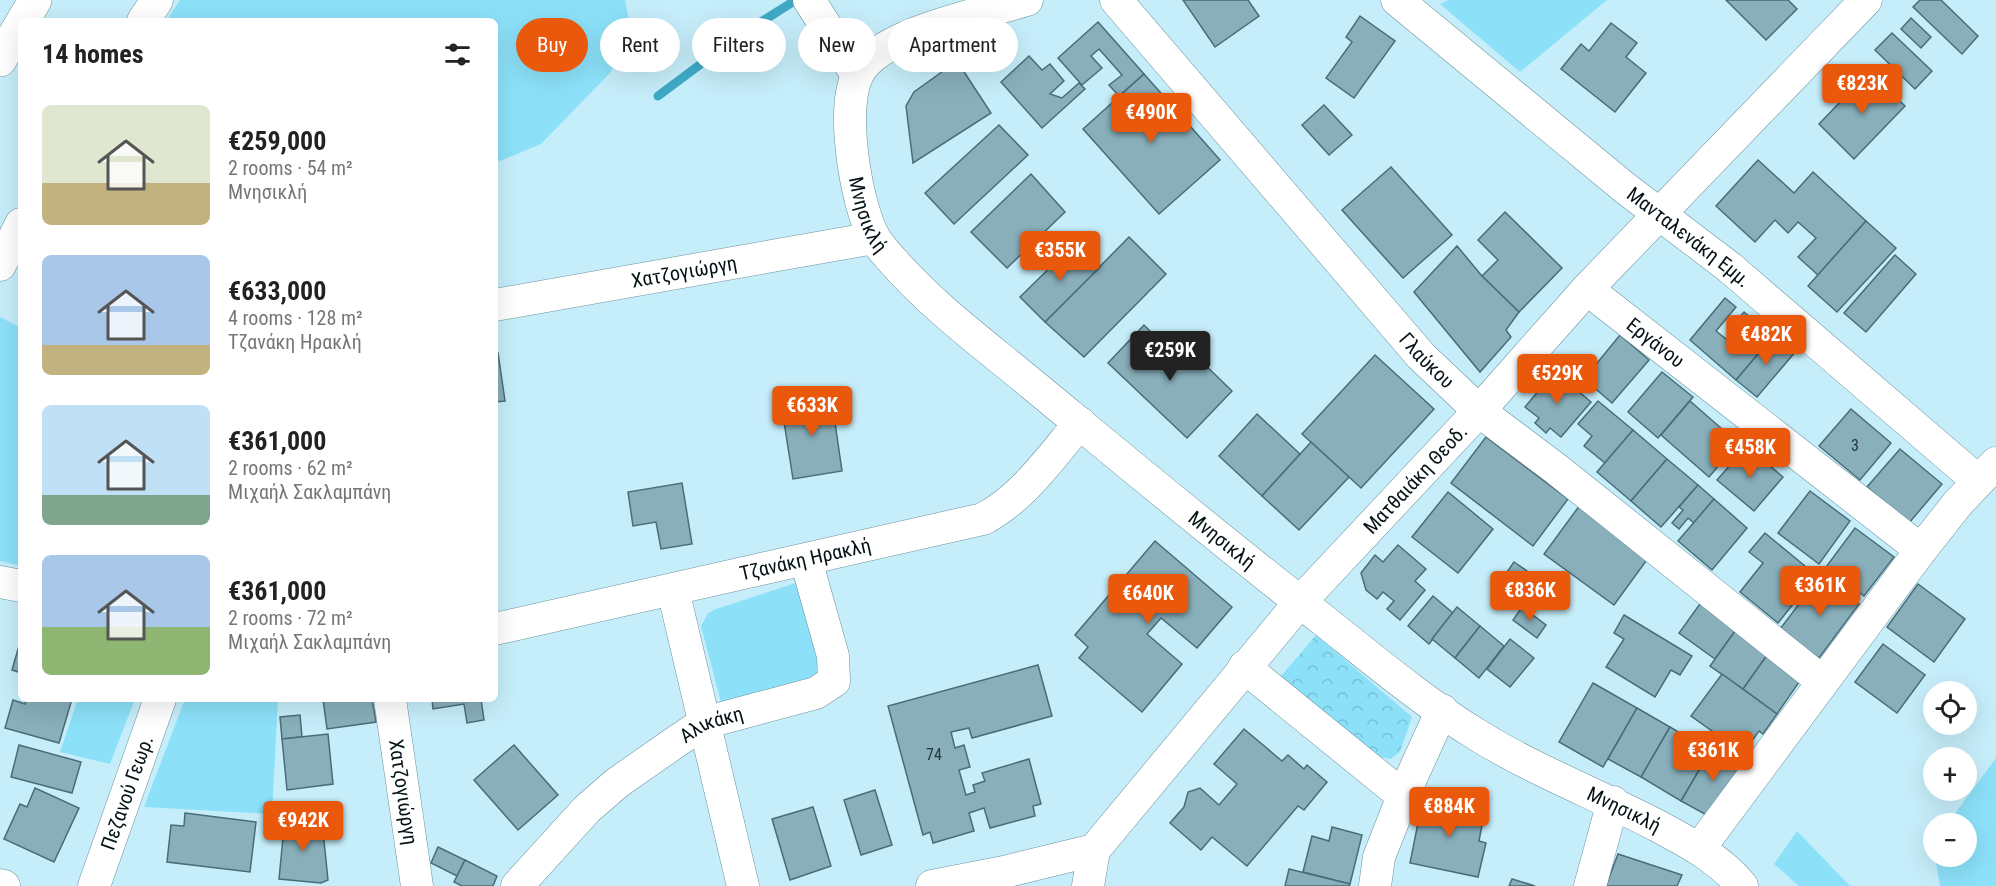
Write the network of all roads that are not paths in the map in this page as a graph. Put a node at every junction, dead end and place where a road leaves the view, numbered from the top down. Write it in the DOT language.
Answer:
graph roads {
  1 [pos="35,0"];
  2 [pos="157,0"];
  3 [pos="809,0"];
  4 [pos="1027,0"];
  5 [pos="1116,0"];
  6 [pos="1397,0"];
  7 [pos="1866,0"];
  8 [pos="24,18"];
  9 [pos="145,18"];
  10 [pos="18,29"];
  11 [pos="0,60"];
  12 [pos="857,75"];
  13 [pos="1659,213"];
  14 [pos="18,230"];
  15 [pos="874,238"];
  16 [pos="0,265"];
  17 [pos="1587,290"];
  18 [pos="498,304"];
  19 [pos="1479,411"];
  20 [pos="1080,423"];
  21 [pos="1987,472"];
  22 [pos="1921,550"];
  23 [pos="806,560"];
  24 [pos="0,582"];
  25 [pos="18,585"];
  26 [pos="673,590"];
  27 [pos="1300,602"];
  28 [pos="498,628"];
  29 [pos="1244,668"];
  30 [pos="1822,681"];
  31 [pos="159,702"];
  32 [pos="390,702"];
  33 [pos="1442,710"];
  34 [pos="704,723"];
  35 [pos="1403,796"];
  36 [pos="1613,802"];
  37 [pos="1699,849"];
  38 [pos="1094,850"];
  39 [pos="1738,883"];
  40 [pos="93,886"];
  41 [pos="417,886"];
  42 [pos="517,886"];
  43 [pos="742,886"];
  44 [pos="932,886"];
  45 [pos="1088,886"];
  46 [pos="1375,886"];
  47 [pos="1590,886"];
  1 -- 8 [label="highway"];
  2 -- 9 [label="street"];
  3 -- 12 [label="street"];
  4 -- 12 [label="street"];
  5 -- 19 [label="street, Γλαύκου"];
  6 -- 13 [label="street, Μανταλενάκη Εμμ."];
  7 -- 13 [label="street, Ματθαιάκη Θεοδ."];
  10 -- 11 [label="highway"];
  12 -- 15 [label="street, Μνησικλή"];
  13 -- 17 [label="street, Ματθαιάκη Θεοδ."];
  13 -- 21 [label="street, Μανταλενάκη Εμμ."];
  14 -- 16 [label="street"];
  15 -- 18 [label="street, Χατζογιώργη"];
  15 -- 20 [label="street, Μνησικλή"];
  17 -- 19 [label="street, Ματθαιάκη Θεοδ."];
  17 -- 22 [label="street, Εργάνου"];
  19 -- 27 [label="street, Ματθαιάκη Θεοδ."];
  19 -- 30 [label="street, Γλαύκου"];
  20 -- 23 [label="street, Τζανάκη Ηρακλή"];
  20 -- 27 [label="street, Μνησικλή"];
  21 -- 22 [label="street"];
  22 -- 30 [label="street"];
  23 -- 26 [label="street, Τζανάκη Ηρακλή"];
  23 -- 34 [label="street, Αλικάκη"];
  24 -- 25 [label="street"];
  26 -- 28 [label="street, Τζανάκη Ηρακλή"];
  26 -- 34 [label="street"];
  27 -- 29 [label="street, Ματθαιάκη Θεοδ."];
  27 -- 33 [label="street, Μνησικλή"];
  29 -- 35 [label="street"];
  29 -- 38 [label="street, Ματθαιάκη Θεοδ."];
  30 -- 37 [label="street"];
  31 -- 40 [label="street, Πεζανού Γεωρ."];
  32 -- 41 [label="street, Χατζογιώργη"];
  33 -- 35 [label="street"];
  33 -- 36 [label="street, Μνησικλή"];
  34 -- 42 [label="street, Αλικάκη"];
  34 -- 43 [label="street"];
  35 -- 46 [label="street"];
  36 -- 37 [label="street, Μνησικλή"];
  36 -- 47 [label="street"];
  37 -- 39 [label="street, Μνησικλή"];
  38 -- 44 [label="street"];
  38 -- 45 [label="street"];
}
